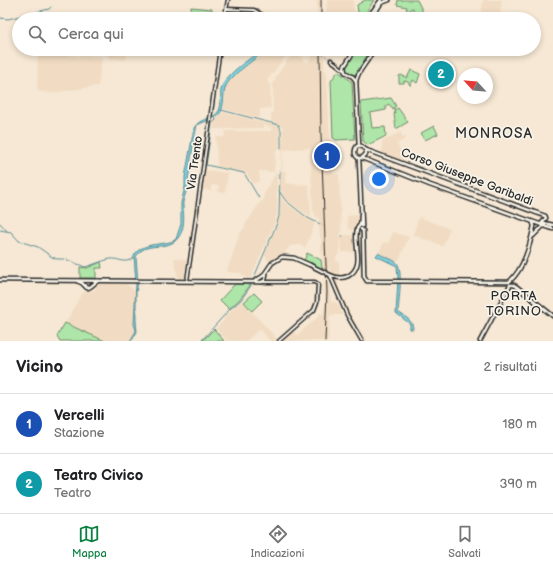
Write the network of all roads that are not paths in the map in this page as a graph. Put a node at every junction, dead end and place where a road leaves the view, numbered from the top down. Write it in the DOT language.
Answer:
graph roads {
  1 [pos="228,0"];
  2 [pos="381,0"];
  3 [pos="390,0"];
  4 [pos="226,9"];
  5 [pos="225,12"];
  6 [pos="257,12"];
  7 [pos="372,12"];
  8 [pos="375,12"];
  9 [pos="219,56"];
  10 [pos="351,56"];
  11 [pos="370,56"];
  12 [pos="331,60"];
  13 [pos="345,65"];
  14 [pos="341,66"];
  15 [pos="344,70"];
  16 [pos="358,74"];
  17 [pos="352,76"];
  18 [pos="356,82"];
  19 [pos="359,146"];
  20 [pos="365,150"];
  21 [pos="361,158"];
  22 [pos="533,222"];
  23 [pos="543,224"];
  24 [pos="553,225"];
  25 [pos="360,227"];
  26 [pos="553,229"];
  27 [pos="532,238"];
  28 [pos="330,275"];
  29 [pos="263,279"];
  30 [pos="0,280"];
  31 [pos="75,280"];
  32 [pos="187,280"];
  33 [pos="86,281"];
  34 [pos="90,281"];
  35 [pos="101,281"];
  36 [pos="512,283"];
  37 [pos="84,285"];
  38 [pos="92,285"];
  39 [pos="553,316"];
  40 [pos="279,341"];
  41 [pos="362,341"];
  42 [pos="480,341"];
  1 -- 4 [label="street"];
  2 -- 7 [label="main road"];
  3 -- 8 [label="main road"];
  4 -- 5 [label="street"];
  4 -- 6 [label="street"];
  9 -- 32 [label="street, Via Trento"];
  10 -- 13 [label="main road"];
  11 -- 16 [label="main road"];
  12 -- 14 [label="street"];
  13 -- 14 [label="street"];
  13 -- 15 [label="main road"];
  14 -- 15 [label="street"];
  15 -- 17 [label="main road"];
  16 -- 17 [label="main road"];
  16 -- 18 [label="main road"];
  17 -- 18 [label="main road"];
  18 -- 19 [label="main road"];
  19 -- 20 [label="main road"];
  19 -- 21 [label="main road"];
  20 -- 21 [label="main road"];
  20 -- 23 [label="main road, Corso Giuseppe Garibaldi"];
  21 -- 22 [label="main road, Corso Giuseppe Garibaldi"];
  21 -- 25 [label="main road"];
  22 -- 23 [label="main road, Corso Giuseppe Garibaldi"];
  22 -- 27 [label="main road"];
  23 -- 24 [label="main road"];
  23 -- 26 [label="main road"];
  23 -- 27 [label="main road"];
  25 -- 28 [label="main road"];
  25 -- 36 [label="main road"];
  27 -- 36 [label="main road"];
  28 -- 29 [label="main road, bridge"];
  28 -- 41 [label="street"];
  29 -- 32 [label="main road"];
  29 -- 40 [label="street"];
  30 -- 31 [label="main road"];
  31 -- 33 [label="main road"];
  31 -- 37 [label="main road"];
  32 -- 35 [label="main road"];
  33 -- 34 [label="main road"];
  33 -- 37 [label="main road"];
  34 -- 35 [label="main road"];
  34 -- 38 [label="main road"];
  35 -- 38 [label="main road"];
  36 -- 39 [label="main road"];
  36 -- 42 [label="main road"];
  37 -- 38 [label="main road"];
}
